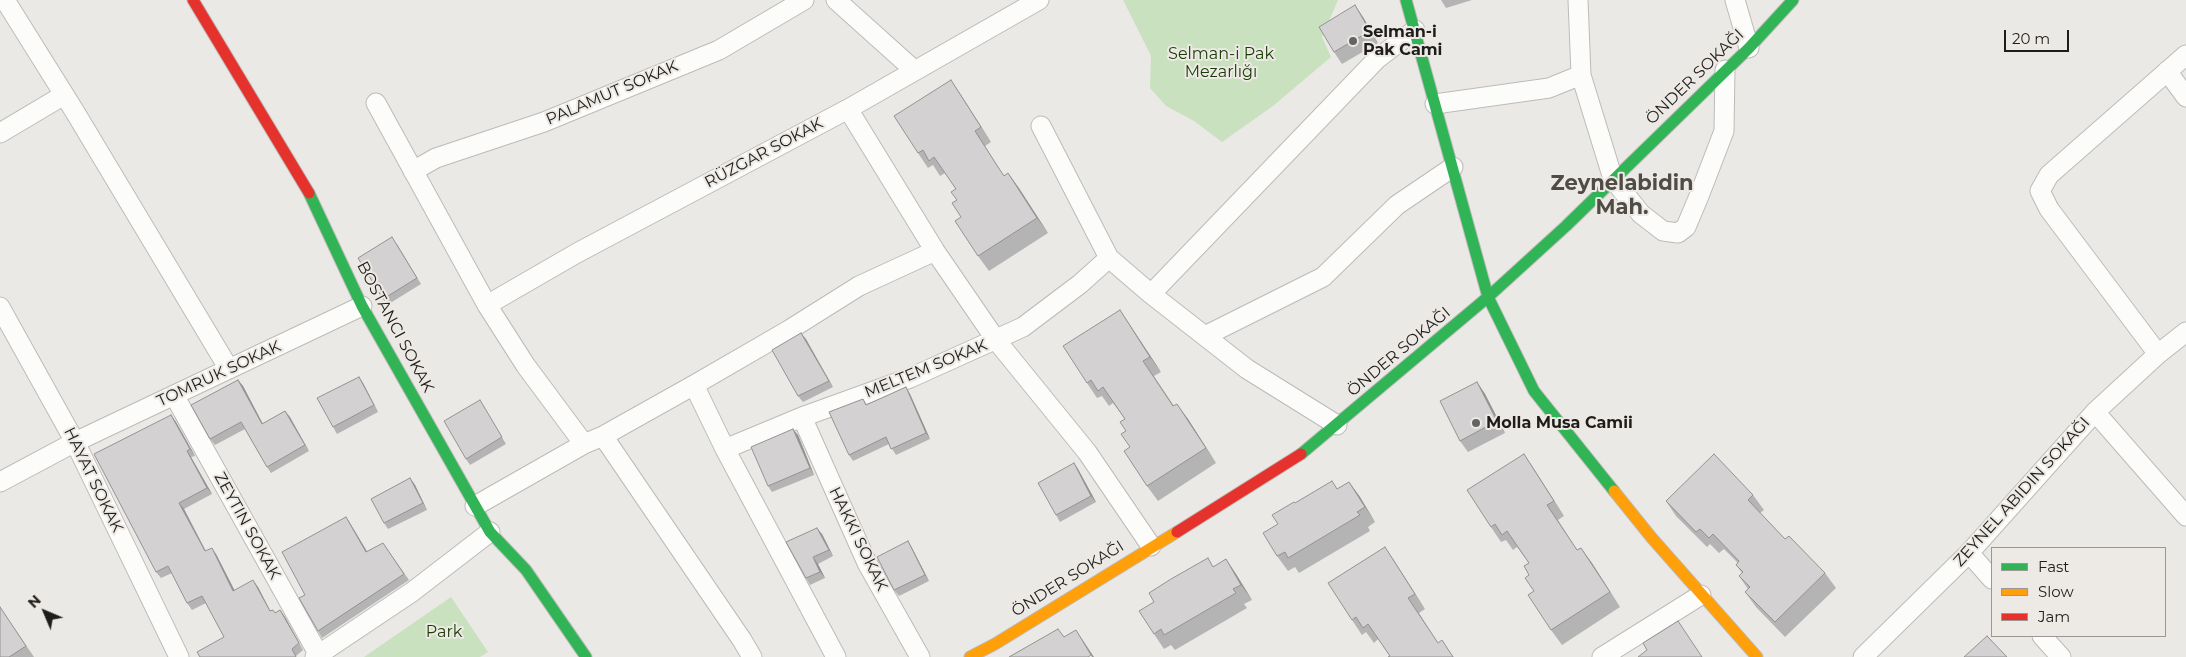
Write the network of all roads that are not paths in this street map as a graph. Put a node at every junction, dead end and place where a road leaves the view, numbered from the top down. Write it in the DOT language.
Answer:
graph roads {
  1 [pos="5,0"];
  2 [pos="193,0"];
  3 [pos="804,0"];
  4 [pos="836,0"];
  5 [pos="1039,0"];
  6 [pos="1406,0"];
  7 [pos="1578,0"];
  8 [pos="1735,0"];
  9 [pos="1793,0"];
  10 [pos="1415,30"];
  11 [pos="1749,48"];
  12 [pos="2186,55"];
  13 [pos="914,70"];
  14 [pos="1725,70"];
  15 [pos="2167,71"];
  16 [pos="1581,75"];
  17 [pos="64,95"];
  18 [pos="2186,97"];
  19 [pos="376,103"];
  20 [pos="1435,104"];
  21 [pos="848,109"];
  22 [pos="1041,126"];
  23 [pos="0,133"];
  24 [pos="1453,167"];
  25 [pos="413,171"];
  26 [pos="1613,179"];
  27 [pos="935,251"];
  28 [pos="1110,258"];
  29 [pos="1151,294"];
  30 [pos="1488,297"];
  31 [pos="487,305"];
  32 [pos="362,306"];
  33 [pos="0,307"];
  34 [pos="2186,332"];
  35 [pos="1205,336"];
  36 [pos="996,340"];
  37 [pos="2158,354"];
  38 [pos="229,369"];
  39 [pos="694,385"];
  40 [pos="174,395"];
  41 [pos="2095,412"];
  42 [pos="802,417"];
  43 [pos="1337,425"];
  44 [pos="603,436"];
  45 [pos="75,442"];
  46 [pos="584,444"];
  47 [pos="725,449"];
  48 [pos="0,482"];
  49 [pos="475,506"];
  50 [pos="2186,516"];
  51 [pos="490,532"];
  52 [pos="1151,546"];
  53 [pos="1969,553"];
  54 [pos="1991,579"];
  55 [pos="1701,595"];
  56 [pos="2043,637"];
  57 [pos="318,656"];
  58 [pos="179,657"];
  59 [pos="586,657"];
  60 [pos="752,657"];
  61 [pos="836,657"];
  62 [pos="920,657"];
  63 [pos="970,657"];
  64 [pos="1602,657"];
  65 [pos="1757,657"];
  66 [pos="1863,657"];
  67 [pos="2061,657"];
  1 -- 17 [label="street"];
  2 -- 32 [label="street"];
  3 -- 25 [label="street, PALAMUT SOKAK"];
  4 -- 13 [label="street"];
  5 -- 13 [label="street, RÜZGAR SOKAK"];
  6 -- 10 [label="street"];
  7 -- 16 [label="street"];
  8 -- 11 [label="street"];
  9 -- 11 [label="street"];
  10 -- 20 [label="street"];
  10 -- 29 [label="street"];
  11 -- 14 [label="street"];
  12 -- 15 [label="street"];
  13 -- 21 [label="street, RÜZGAR SOKAK"];
  14 -- 26 [label="street"];
  14 -- 26 [label="street"];
  15 -- 18 [label="street"];
  15 -- 37 [label="street"];
  16 -- 20 [label="street"];
  16 -- 26 [label="street"];
  17 -- 23 [label="street"];
  17 -- 38 [label="street"];
  19 -- 25 [label="street"];
  20 -- 24 [label="street"];
  21 -- 27 [label="street"];
  21 -- 31 [label="street, RÜZGAR SOKAK"];
  22 -- 28 [label="street"];
  24 -- 30 [label="street"];
  24 -- 35 [label="street"];
  25 -- 31 [label="street"];
  26 -- 30 [label="street"];
  27 -- 36 [label="street"];
  27 -- 39 [label="street"];
  28 -- 29 [label="street"];
  28 -- 36 [label="street, MELTEM SOKAK"];
  29 -- 35 [label="street"];
  30 -- 43 [label="street"];
  30 -- 55 [label="street"];
  31 -- 46 [label="street"];
  32 -- 38 [label="street, TOMRUK SOKAK"];
  32 -- 49 [label="street"];
  33 -- 45 [label="street, HAYAT SOKAK"];
  34 -- 37 [label="street"];
  35 -- 43 [label="street"];
  36 -- 42 [label="street, MELTEM SOKAK"];
  36 -- 52 [label="street"];
  37 -- 41 [label="street"];
  38 -- 40 [label="street, TOMRUK SOKAK"];
  39 -- 44 [label="street"];
  39 -- 47 [label="street"];
  40 -- 45 [label="street, TOMRUK SOKAK"];
  40 -- 57 [label="street, ZEYTIN SOKAK"];
  41 -- 50 [label="street"];
  41 -- 53 [label="street"];
  42 -- 47 [label="street, MELTEM SOKAK"];
  42 -- 62 [label="street"];
  43 -- 52 [label="street"];
  44 -- 46 [label="street"];
  44 -- 60 [label="street"];
  45 -- 48 [label="street, TOMRUK SOKAK"];
  45 -- 58 [label="street, HAYAT SOKAK"];
  46 -- 49 [label="street"];
  47 -- 61 [label="street"];
  49 -- 51 [label="street"];
  51 -- 57 [label="street"];
  51 -- 59 [label="street"];
  52 -- 63 [label="street"];
  53 -- 54 [label="street"];
  53 -- 66 [label="street"];
  55 -- 64 [label="street"];
  55 -- 65 [label="street"];
  56 -- 67 [label="street"];
}
